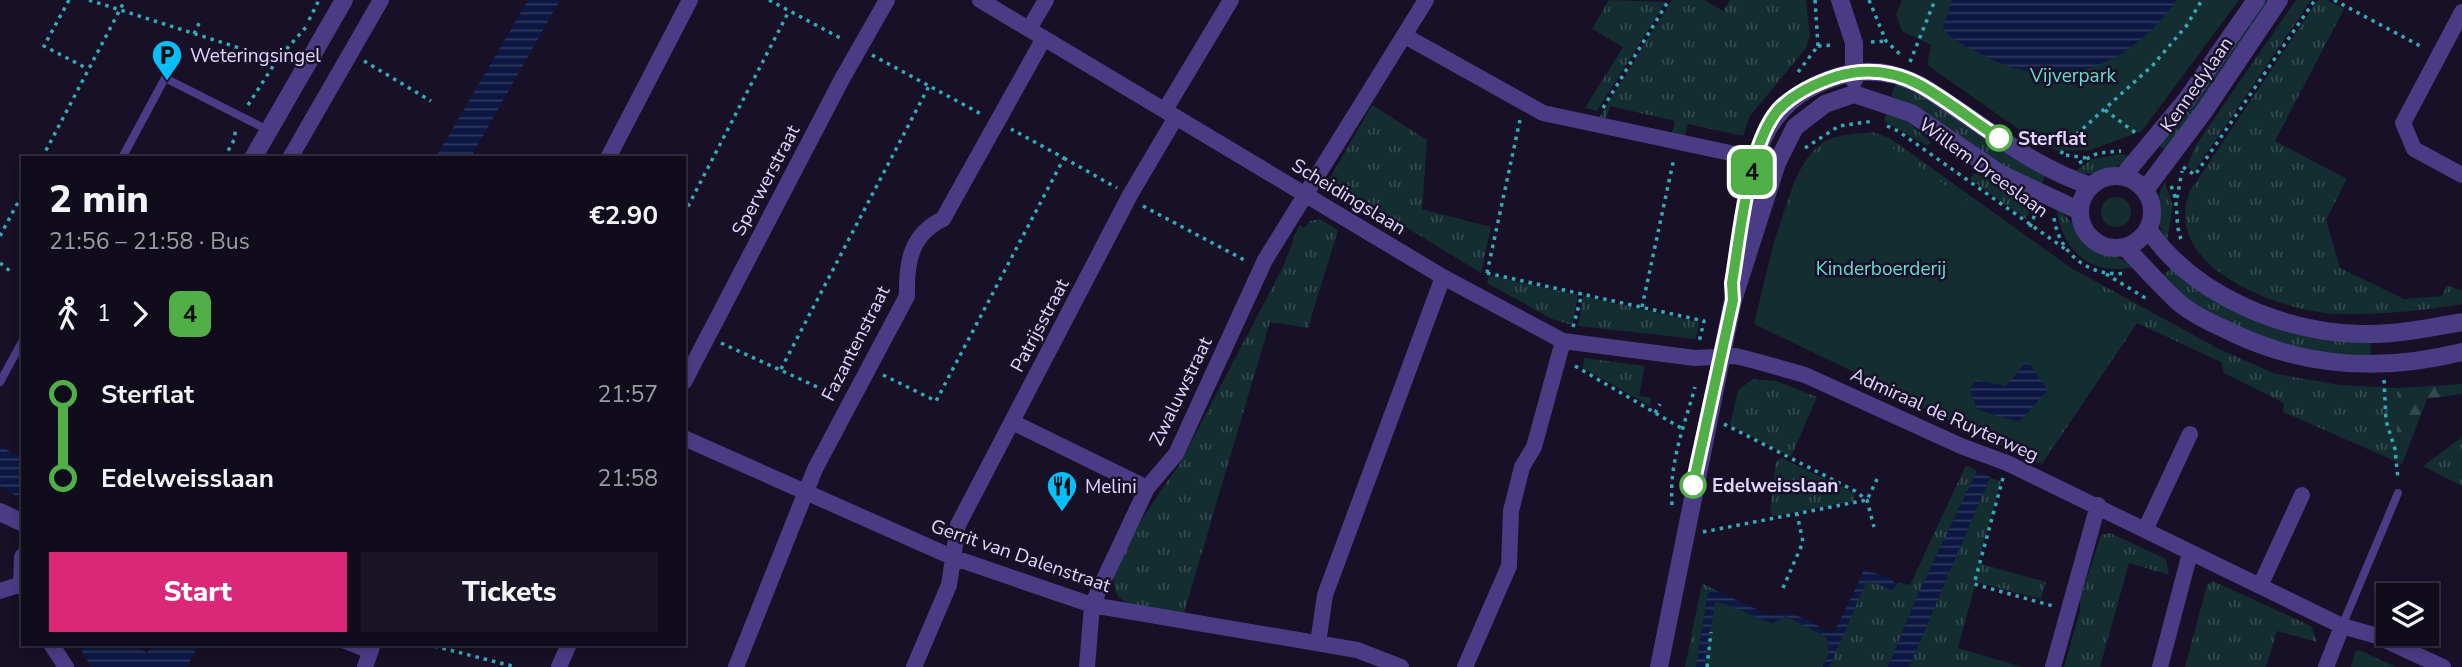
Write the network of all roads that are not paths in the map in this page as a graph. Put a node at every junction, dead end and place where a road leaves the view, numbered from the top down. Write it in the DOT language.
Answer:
graph roads {
  1 [pos="344,0"];
  2 [pos="381,0"];
  3 [pos="690,0"];
  4 [pos="887,0"];
  5 [pos="980,0"];
  6 [pos="1046,0"];
  7 [pos="1231,0"];
  8 [pos="1426,0"];
  9 [pos="1840,0"];
  10 [pos="2256,0"];
  11 [pos="2279,0"];
  12 [pos="2462,12"];
  13 [pos="1029,29"];
  14 [pos="1405,36"];
  15 [pos="1044,38"];
  16 [pos="1854,71"];
  17 [pos="1854,94"];
  18 [pos="1170,113"];
  19 [pos="268,130"];
  20 [pos="122,156"];
  21 [pos="254,156"];
  22 [pos="291,156"];
  23 [pos="609,156"];
  24 [pos="1754,160"];
  25 [pos="1777,163"];
  26 [pos="2462,175"];
  27 [pos="2123,176"];
  28 [pos="2091,186"];
  29 [pos="2145,190"];
  30 [pos="1304,193"];
  31 [pos="2080,211"];
  32 [pos="2148,229"];
  33 [pos="2125,247"];
  34 [pos="1443,277"];
  35 [pos="1733,300"];
  36 [pos="2462,322"];
  37 [pos="1563,341"];
  38 [pos="21,344"];
  39 [pos="2462,352"];
  40 [pos="1721,357"];
  41 [pos="686,378"];
  42 [pos="0,382"];
  43 [pos="1012,422"];
  44 [pos="2190,434"];
  45 [pos="686,439"];
  46 [pos="1147,488"];
  47 [pos="808,492"];
  48 [pos="2398,493"];
  49 [pos="2302,495"];
  50 [pos="2098,505"];
  51 [pos="0,512"];
  52 [pos="21,522"];
  53 [pos="2146,528"];
  54 [pos="2190,554"];
  55 [pos="951,557"];
  56 [pos="21,585"];
  57 [pos="2260,586"];
  58 [pos="0,590"];
  59 [pos="1092,605"];
  60 [pos="2343,626"];
  61 [pos="1318,643"];
  62 [pos="52,646"];
  63 [pos="347,646"];
  64 [pos="568,646"];
  65 [pos="369,655"];
  66 [pos="66,667"];
  67 [pos="559,667"];
  68 [pos="736,667"];
  69 [pos="914,667"];
  70 [pos="1087,667"];
  71 [pos="1401,667"];
  72 [pos="1465,667"];
  73 [pos="1659,667"];
  74 [pos="2053,667"];
  75 [pos="2160,667"];
  76 [pos="2326,667"];
  77 [pos="2443,667"];
  1 -- 19 [label="street"];
  2 -- 22 [label="street"];
  3 -- 23 [label="street"];
  4 -- 41 [label="street, Sperwerstraat"];
  5 -- 13 [label="street, Scheidingslaan"];
  6 -- 13 [label="street"];
  7 -- 18 [label="street, Patrijsstraat"];
  8 -- 14 [label="street, Zwaluwstraat"];
  9 -- 16 [label="street"];
  10 -- 27 [label="street, Kennedylaan"];
  11 -- 29 [label="street, Kennedylaan"];
  12 -- 26 [label="street"];
  13 -- 15 [label="street, Scheidingslaan"];
  14 -- 24 [label="street"];
  14 -- 30 [label="street, Zwaluwstraat"];
  15 -- 18 [label="street, Scheidingslaan"];
  15 -- 47 [label="street, Fazantenstraat"];
  16 -- 17 [label="street"];
  16 -- 24 [label="street"];
  16 -- 28 [label="street, Willem Dreeslaan"];
  17 -- 25 [label="street"];
  17 -- 31 [label="street, Willem Dreeslaan"];
  18 -- 30 [label="street, Scheidingslaan"];
  18 -- 43 [label="street, Patrijsstraat"];
  19 -- 20 [label="lane"];
  19 -- 21 [label="street"];
  24 -- 25 [label="street"];
  24 -- 35 [label="street"];
  25 -- 35 [label="street"];
  27 -- 28 [label="street"];
  27 -- 29 [label="street"];
  28 -- 31 [label="street"];
  29 -- 32 [label="street"];
  30 -- 34 [label="street, Scheidingslaan"];
  30 -- 46 [label="street, Zwaluwstraat"];
  31 -- 33 [label="street"];
  32 -- 33 [label="street"];
  32 -- 36 [label="street"];
  33 -- 39 [label="street"];
  34 -- 37 [label="street, Scheidingslaan"];
  34 -- 61 [label="street"];
  35 -- 40 [label="street"];
  37 -- 40 [label="street, Scheidingslaan"];
  37 -- 72 [label="street"];
  38 -- 42 [label="lane"];
  40 -- 50 [label="street, Admiraal de Ruyterweg"];
  40 -- 73 [label="street"];
  43 -- 46 [label="street"];
  43 -- 55 [label="street, Patrijsstraat"];
  44 -- 53 [label="street"];
  45 -- 47 [label="street, Gerrit van Dalenstraat"];
  46 -- 59 [label="street, Zwaluwstraat"];
  47 -- 55 [label="street, Gerrit van Dalenstraat"];
  47 -- 68 [label="street, Fazantenstraat"];
  48 -- 60 [label="lane"];
  49 -- 57 [label="street"];
  50 -- 53 [label="street, Admiraal de Ruyterweg"];
  50 -- 74 [label="street"];
  51 -- 52 [label="street"];
  53 -- 54 [label="street, Admiraal de Ruyterweg"];
  54 -- 57 [label="street, Admiraal de Ruyterweg"];
  54 -- 75 [label="street"];
  55 -- 59 [label="street, Gerrit van Dalenstraat"];
  55 -- 69 [label="street, Patrijsstraat"];
  56 -- 58 [label="street"];
  57 -- 60 [label="street, Admiraal de Ruyterweg"];
  59 -- 61 [label="street, Gerrit van Dalenstraat"];
  59 -- 70 [label="street"];
  60 -- 76 [label="street"];
  60 -- 77 [label="street, Admiraal de Ruyterweg"];
  61 -- 71 [label="street, Gerrit van Dalenstraat"];
  62 -- 66 [label="street"];
  63 -- 65 [label="lane"];
  64 -- 67 [label="street"];
}
